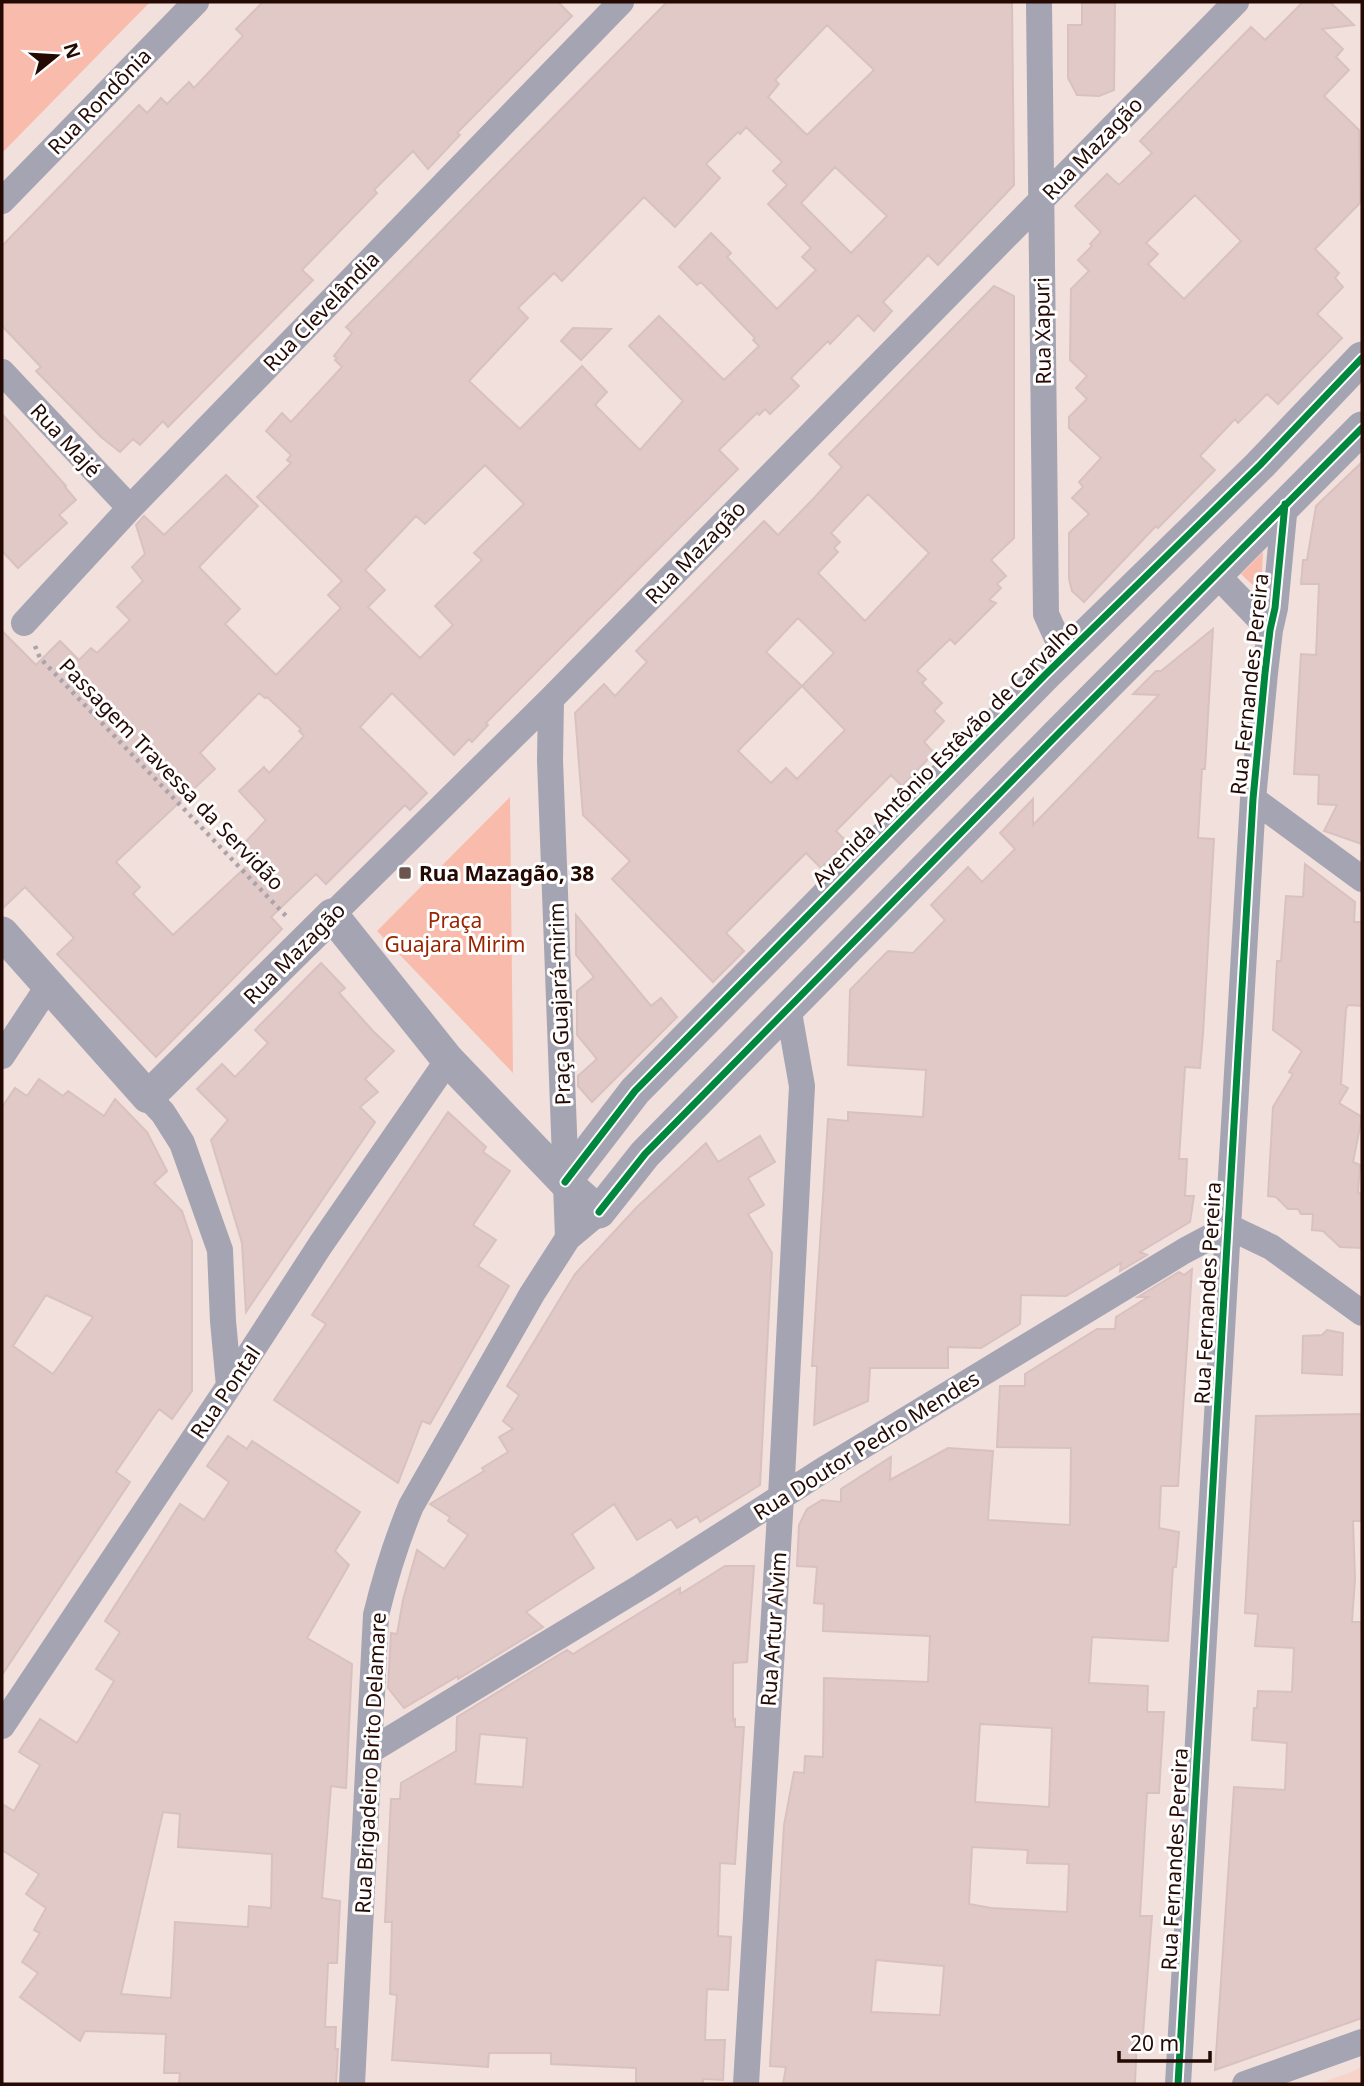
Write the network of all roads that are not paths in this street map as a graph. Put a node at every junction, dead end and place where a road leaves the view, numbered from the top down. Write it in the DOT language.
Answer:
graph roads {
  1 [pos="196,2"];
  2 [pos="621,2"];
  3 [pos="1039,2"];
  4 [pos="1236,2"];
  5 [pos="1041,200"];
  6 [pos="2,201"];
  7 [pos="1362,358"];
  8 [pos="2,372"];
  9 [pos="1316,408"];
  10 [pos="1353,438"];
  11 [pos="1260,465"];
  12 [pos="1289,500"];
  13 [pos="130,508"];
  14 [pos="1216,574"];
  15 [pos="24,623"];
  16 [pos="1270,630"];
  17 [pos="1065,656"];
  18 [pos="551,699"];
  19 [pos="1253,799"];
  20 [pos="1362,879"];
  21 [pos="332,915"];
  22 [pos="2,933"];
  23 [pos="49,985"];
  24 [pos="788,1007"];
  25 [pos="2,1056"];
  26 [pos="448,1060"];
  27 [pos="148,1097"];
  28 [pos="565,1182"];
  29 [pos="599,1212"];
  30 [pos="1229,1227"];
  31 [pos="568,1238"];
  32 [pos="1362,1313"];
  33 [pos="229,1386"];
  34 [pos="781,1497"];
  35 [pos="2,1726"];
  36 [pos="370,1751"];
  37 [pos="1362,2042"];
  38 [pos="352,2084"];
  39 [pos="746,2084"];
  40 [pos="1178,2084"];
  41 [pos="1245,2084"];
  1 -- 6 [label="street, Rua Rondônia"];
  2 -- 13 [label="street, Rua Clevelândia"];
  3 -- 5 [label="street, Rua Xapuri"];
  4 -- 5 [label="street, Rua Mazagão"];
  5 -- 17 [label="street, Rua Xapuri"];
  5 -- 18 [label="street, Rua Mazagão"];
  7 -- 9 [label="street, Avenida Antônio Estêvão de Carvalho"];
  8 -- 13 [label="street, Rua Majé"];
  9 -- 10 [label="street"];
  9 -- 11 [label="street, Avenida Antônio Estêvão de Carvalho"];
  10 -- 12 [label="street"];
  11 -- 12 [label="street"];
  11 -- 17 [label="street, Avenida Antônio Estêvão de Carvalho"];
  12 -- 14 [label="street"];
  12 -- 16 [label="street, Rua Fernandes Pereira"];
  13 -- 15 [label="street, Rua Clevelândia"];
  14 -- 16 [label="street, Rua Fernandes Pereira"];
  14 -- 24 [label="street"];
  16 -- 19 [label="street, Rua Fernandes Pereira"];
  17 -- 28 [label="street, Avenida Antônio Estêvão de Carvalho"];
  18 -- 21 [label="street, Rua Mazagão"];
  18 -- 28 [label="street, Praça Guajará-mirim"];
  19 -- 20 [label="street"];
  19 -- 30 [label="street, Rua Fernandes Pereira"];
  21 -- 26 [label="street"];
  21 -- 27 [label="street, Rua Mazagão"];
  22 -- 23 [label="street"];
  23 -- 25 [label="street"];
  23 -- 27 [label="street"];
  24 -- 29 [label="street"];
  24 -- 34 [label="street, Rua Artur Alvim"];
  26 -- 28 [label="street"];
  26 -- 33 [label="street, Rua Pontal"];
  27 -- 33 [label="street"];
  28 -- 29 [label="street"];
  28 -- 31 [label="street"];
  29 -- 31 [label="street, Rua Brigadeiro Brito Delamare"];
  30 -- 32 [label="street"];
  30 -- 34 [label="street, Rua Doutor Pedro Mendes"];
  30 -- 40 [label="street, Rua Fernandes Pereira"];
  31 -- 36 [label="street, Rua Brigadeiro Brito Delamare"];
  33 -- 35 [label="street, Rua Pontal"];
  34 -- 36 [label="street, Rua Doutor Pedro Mendes"];
  34 -- 39 [label="street, Rua Artur Alvim"];
  36 -- 38 [label="street, Rua Brigadeiro Brito Delamare"];
  37 -- 41 [label="street"];
}
